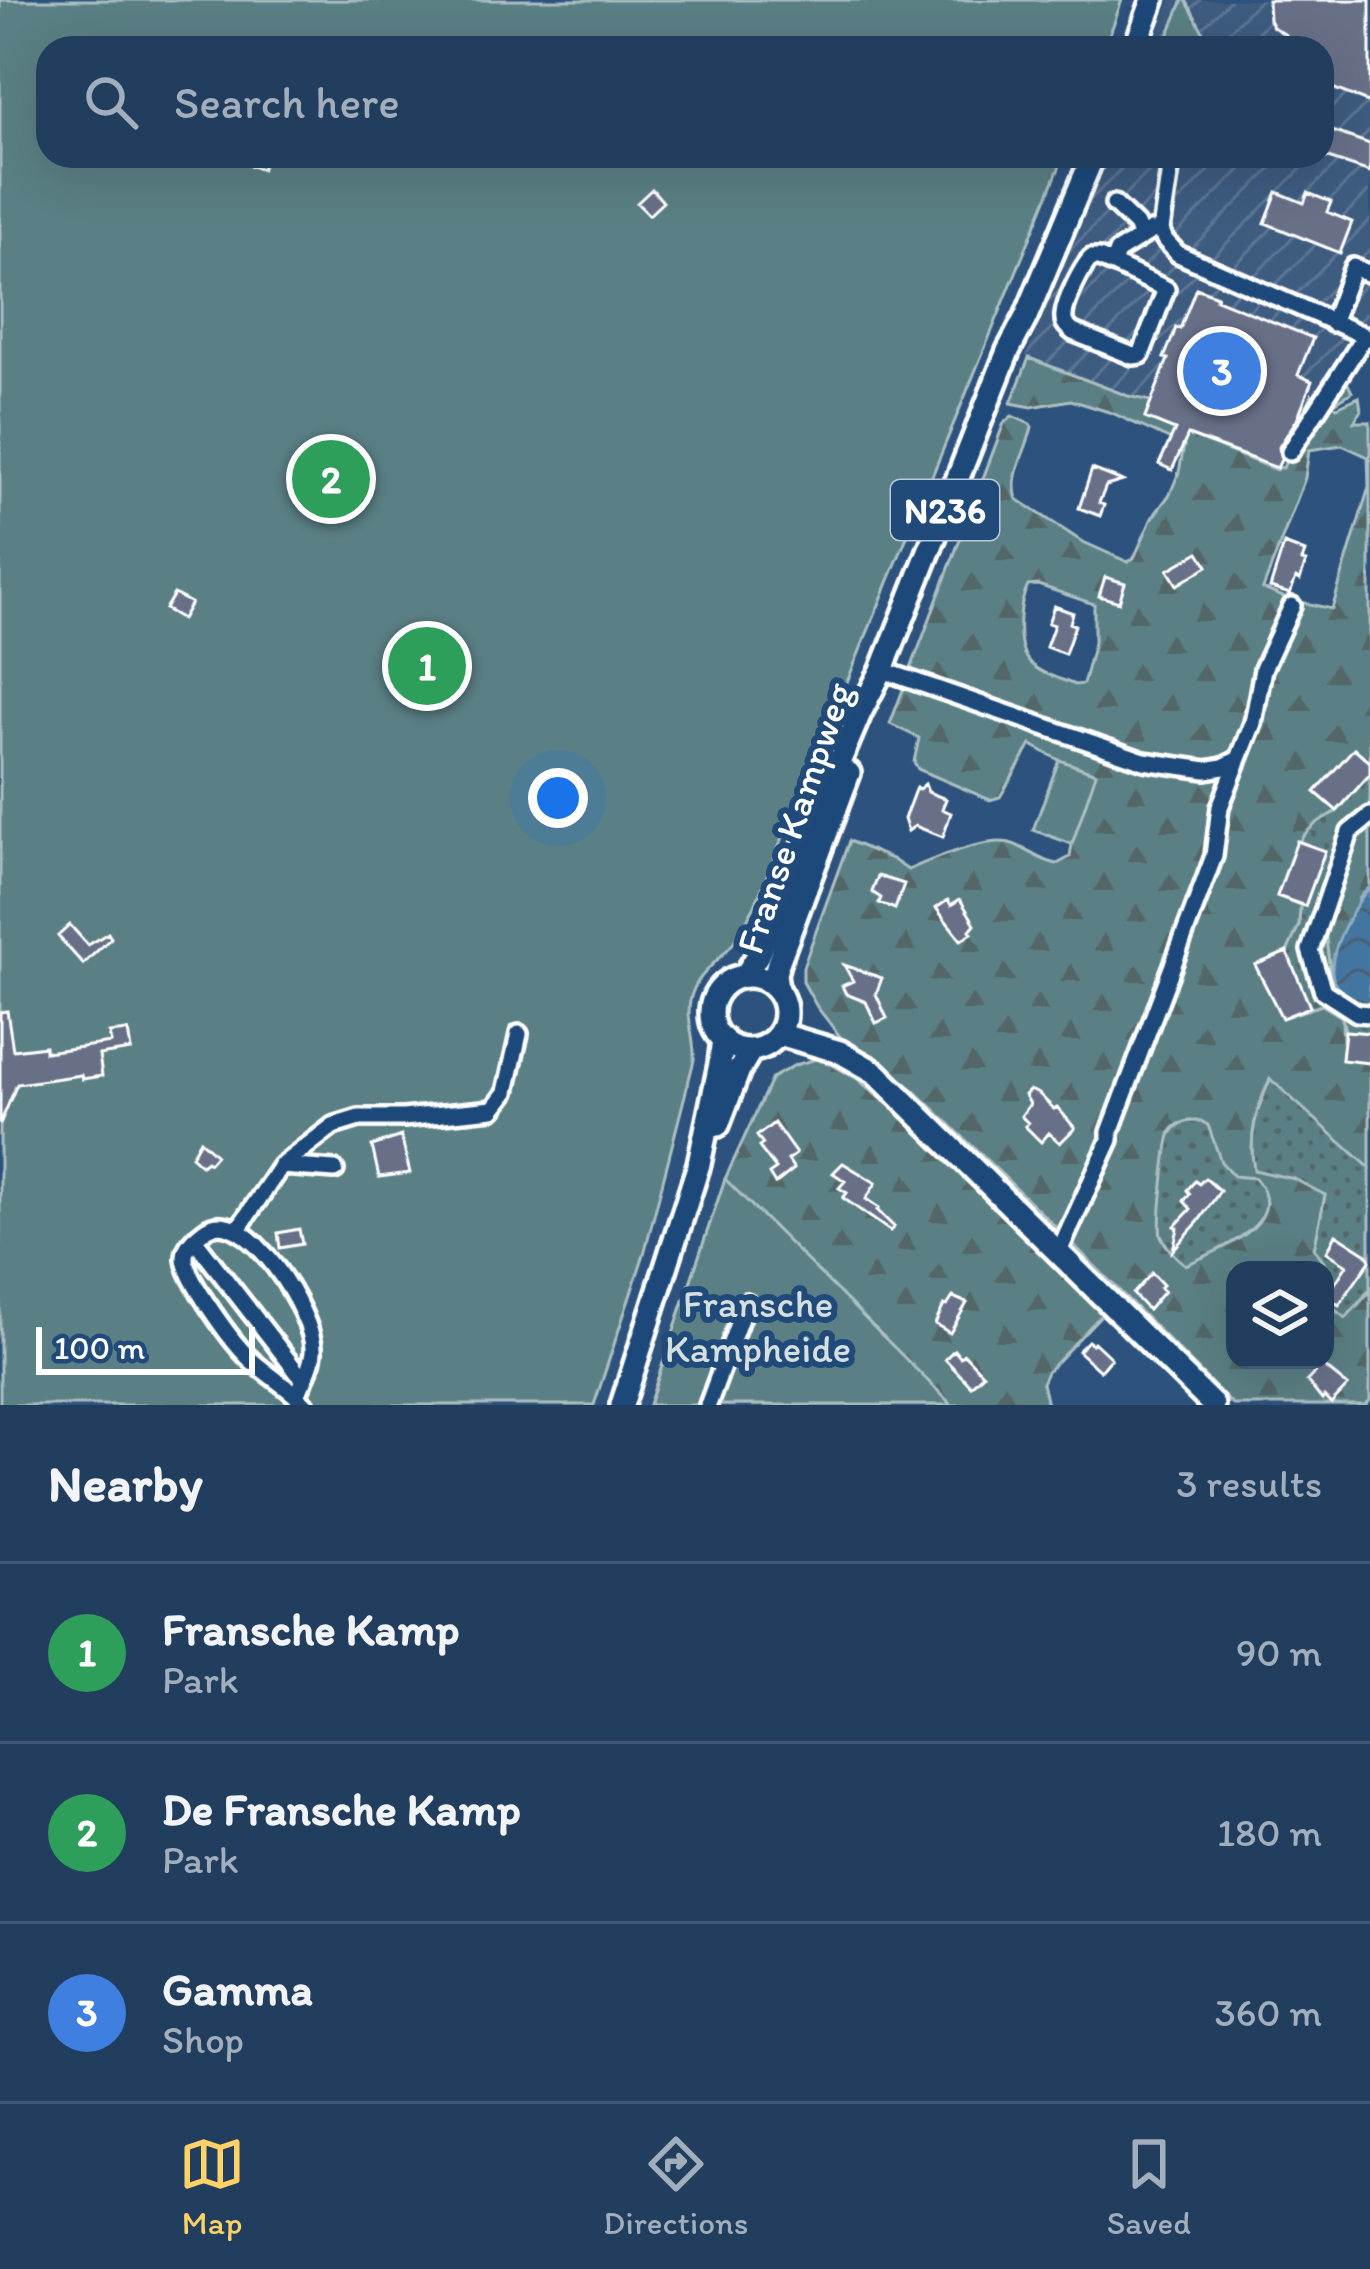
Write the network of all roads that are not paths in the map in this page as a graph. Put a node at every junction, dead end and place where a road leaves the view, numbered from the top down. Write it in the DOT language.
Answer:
graph roads {
  1 [pos="1138,0"];
  2 [pos="1153,0"];
  3 [pos="1124,36"];
  4 [pos="1140,36"];
  5 [pos="1074,168"];
  6 [pos="1088,168"];
  7 [pos="1170,168"];
  8 [pos="1114,204"];
  9 [pos="1161,230"];
  10 [pos="1141,237"];
  11 [pos="1113,264"];
  12 [pos="1370,274"];
  13 [pos="1332,322"];
  14 [pos="1367,337"];
  15 [pos="1008,351"];
  16 [pos="1290,452"];
  17 [pos="1292,606"];
  18 [pos="882,670"];
  19 [pos="1237,760"];
  20 [pos="1370,816"];
  21 [pos="746,976"];
  22 [pos="777,989"];
  23 [pos="1370,1014"];
  24 [pos="782,1023"];
  25 [pos="519,1034"];
  26 [pos="723,1039"];
  27 [pos="752,1049"];
  28 [pos="700,1164"];
  29 [pos="281,1166"];
  30 [pos="335,1170"];
  31 [pos="238,1229"];
  32 [pos="190,1245"];
  33 [pos="1058,1254"];
  34 [pos="746,1302"];
  35 [pos="302,1393"];
  36 [pos="622,1405"];
  37 [pos="707,1405"];
  38 [pos="1213,1405"];
  1 -- 3 [label="main road"];
  2 -- 4 [label="main road"];
  5 -- 15 [label="main road, Franse Kampweg / N236"];
  6 -- 15 [label="main road, Franse Kampweg / N236"];
  7 -- 9 [label="street"];
  8 -- 10 [label="street"];
  9 -- 10 [label="street"];
  9 -- 13 [label="street"];
  10 -- 11 [label="street"];
  11 -- 11 [label="street"];
  12 -- 13 [label="street"];
  13 -- 14 [label="street"];
  14 -- 16 [label="street"];
  15 -- 18 [label="main road, Franse Kampweg / N236"];
  17 -- 19 [label="street"];
  18 -- 19 [label="street"];
  18 -- 21 [label="main road, Franse Kampweg / N236"];
  18 -- 22 [label="main road, Franse Kampweg / N236"];
  19 -- 33 [label="street"];
  20 -- 23 [label="street"];
  21 -- 22 [label="main road"];
  21 -- 26 [label="main road, N236"];
  22 -- 24 [label="main road"];
  24 -- 27 [label="main road"];
  24 -- 33 [label="main road"];
  25 -- 29 [label="street"];
  26 -- 27 [label="main road"];
  26 -- 28 [label="main road, N236"];
  27 -- 28 [label="main road, N236"];
  28 -- 36 [label="main road, N236"];
  29 -- 30 [label="street"];
  29 -- 31 [label="street"];
  31 -- 32 [label="street"];
  31 -- 35 [label="street"];
  32 -- 35 [label="street"];
  32 -- 35 [label="street"];
  33 -- 38 [label="main road"];
  34 -- 37 [label="street"];
}
